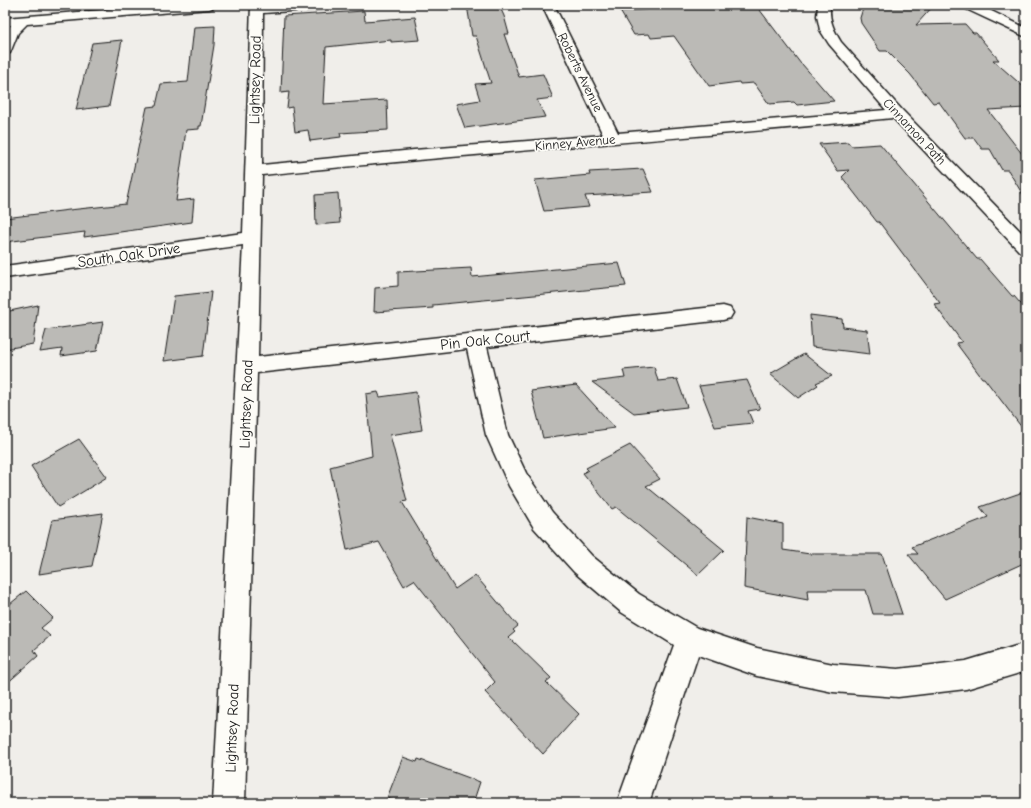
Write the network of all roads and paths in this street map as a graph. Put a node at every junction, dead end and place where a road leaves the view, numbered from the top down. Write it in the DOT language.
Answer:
graph roads {
  1 [pos="203,5"];
  2 [pos="321,5"];
  3 [pos="548,5"];
  4 [pos="824,5"];
  5 [pos="968,5"];
  6 [pos="256,8"];
  7 [pos="16,18"];
  8 [pos="1026,33"];
  9 [pos="5,50"];
  10 [pos="897,112"];
  11 [pos="613,139"];
  12 [pos="253,172"];
  13 [pos="252,238"];
  14 [pos="1026,248"];
  15 [pos="5,272"];
  16 [pos="723,313"];
  17 [pos="475,341"];
  18 [pos="247,366"];
  19 [pos="690,639"];
  20 [pos="1026,657"];
  21 [pos="229,803"];
  22 [pos="633,803"];
  1 -- 7 [label="street"];
  2 -- 6 [label="street"];
  3 -- 11 [label="street, Roberts Avenue"];
  4 -- 10 [label="street, Cinnamon Path"];
  5 -- 8 [label="street"];
  6 -- 12 [label="street, Lightsey Road"];
  7 -- 9 [label="street"];
  10 -- 11 [label="street, Kinney Avenue"];
  10 -- 14 [label="street, Cinnamon Path"];
  11 -- 12 [label="street, Kinney Avenue"];
  12 -- 13 [label="street, Lightsey Road"];
  13 -- 15 [label="street, South Oak Drive"];
  13 -- 18 [label="street, Lightsey Road"];
  16 -- 17 [label="street, Pin Oak Court"];
  17 -- 18 [label="street, Pin Oak Court"];
  17 -- 19 [label="street"];
  18 -- 21 [label="street, Lightsey Road"];
  19 -- 20 [label="street"];
  19 -- 22 [label="street"];
}
